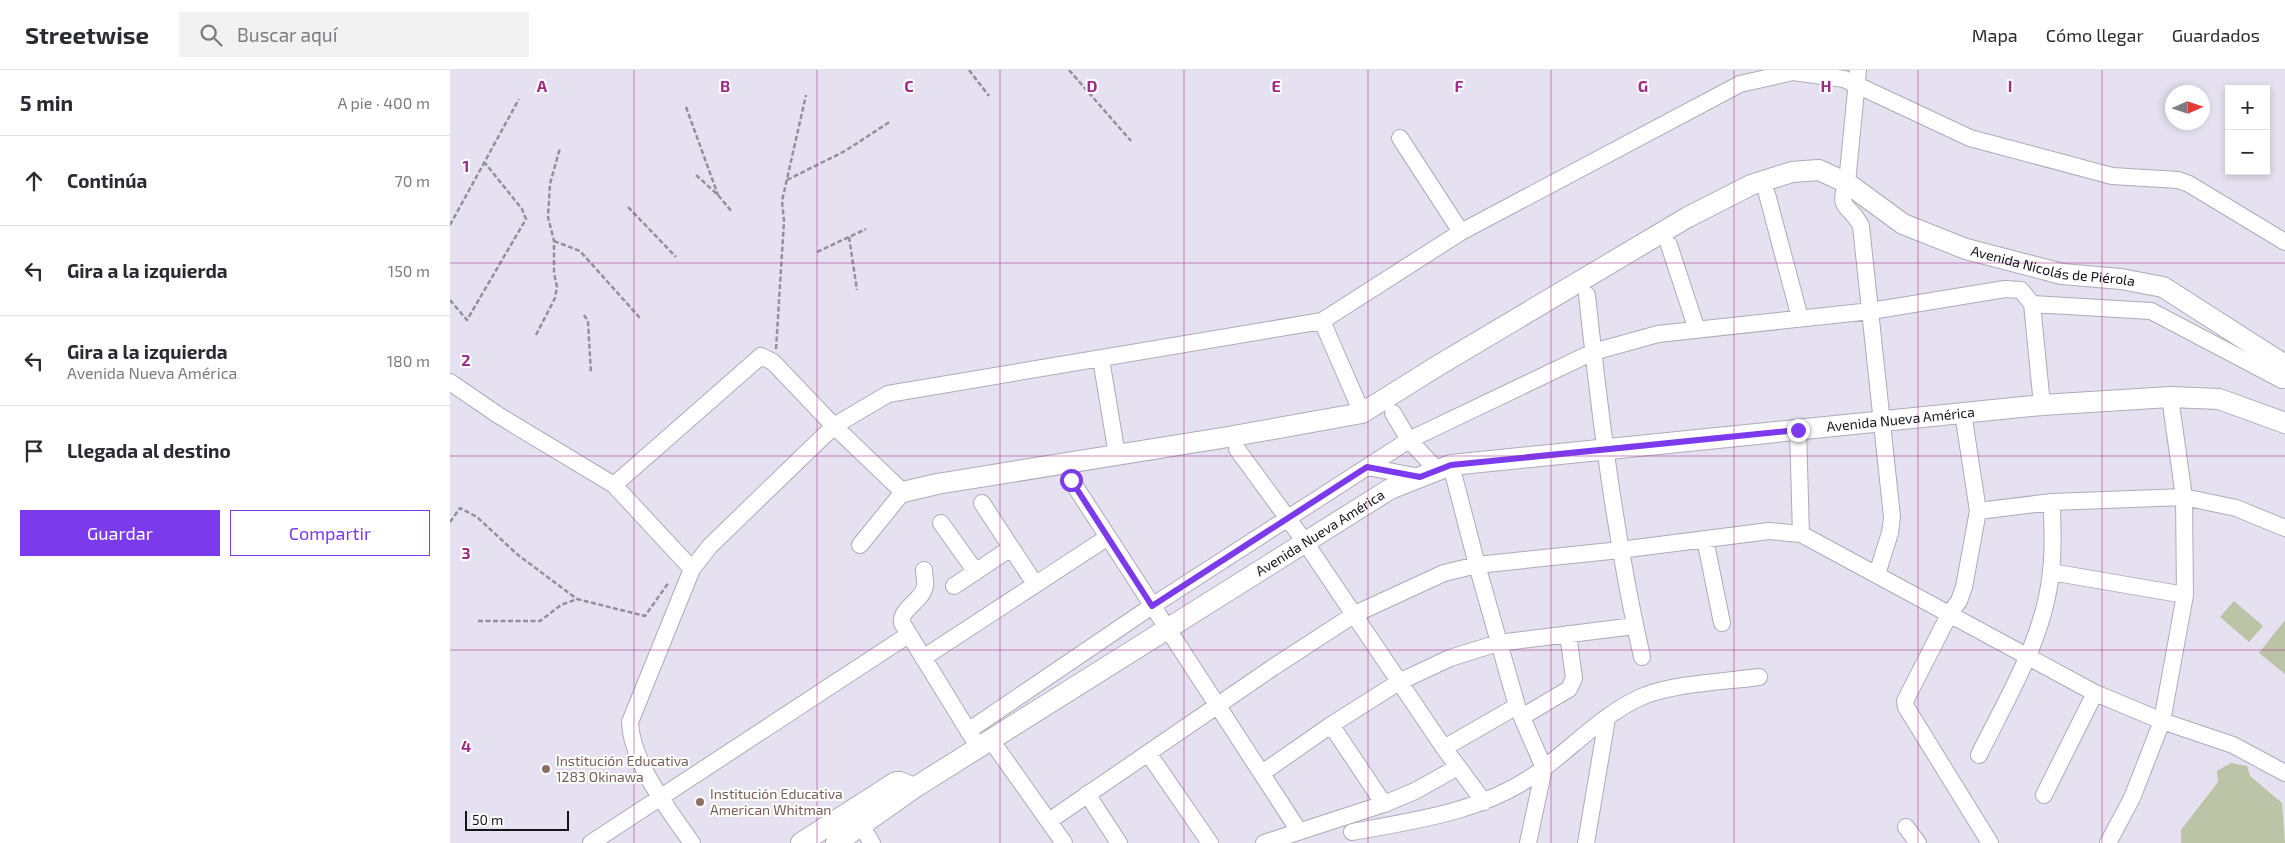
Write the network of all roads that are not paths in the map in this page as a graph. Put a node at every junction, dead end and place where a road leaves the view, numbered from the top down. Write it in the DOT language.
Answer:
graph roads {
  1 [pos="1858,77"];
  2 [pos="1400,138"];
  3 [pos="1847,183"];
  4 [pos="1767,194"];
  5 [pos="1462,232"];
  6 [pos="2285,242"];
  7 [pos="1669,245"];
  8 [pos="1587,295"];
  9 [pos="2032,304"];
  10 [pos="1871,310"];
  11 [pos="1800,318"];
  12 [pos="1322,320"];
  13 [pos="1697,330"];
  14 [pos="1593,352"];
  15 [pos="1101,359"];
  16 [pos="2283,372"];
  17 [pos="450,382"];
  18 [pos="2170,397"];
  19 [pos="2042,405"];
  20 [pos="1362,413"];
  21 [pos="1394,413"];
  22 [pos="1964,413"];
  23 [pos="1882,421"];
  24 [pos="2285,423"];
  25 [pos="834,426"];
  26 [pos="1798,430"];
  27 [pos="1409,440"];
  28 [pos="1237,449"];
  29 [pos="1605,450"];
  30 [pos="1117,455"];
  31 [pos="1367,467"];
  32 [pos="1436,471"];
  33 [pos="1071,480"];
  34 [pos="614,486"];
  35 [pos="904,492"];
  36 [pos="2184,497"];
  37 [pos="2052,502"];
  38 [pos="982,503"];
  39 [pos="1978,511"];
  40 [pos="1288,518"];
  41 [pos="941,523"];
  42 [pos="2285,528"];
  43 [pos="1801,534"];
  44 [pos="1108,537"];
  45 [pos="1705,538"];
  46 [pos="1305,542"];
  47 [pos="860,546"];
  48 [pos="1011,548"];
  49 [pos="1620,550"];
  50 [pos="1477,565"];
  51 [pos="692,569"];
  52 [pos="924,570"];
  53 [pos="976,572"];
  54 [pos="2051,572"];
  55 [pos="1877,574"];
  56 [pos="1035,584"];
  57 [pos="954,586"];
  58 [pos="2185,595"];
  59 [pos="1152,606"];
  60 [pos="1950,613"];
  61 [pos="1355,614"];
  62 [pos="1722,623"];
  63 [pos="1635,626"];
  64 [pos="1167,630"];
  65 [pos="1568,634"];
  66 [pos="902,639"];
  67 [pos="1498,643"];
  68 [pos="2028,656"];
  69 [pos="1642,657"];
  70 [pos="923,658"];
  71 [pos="1759,676"];
  72 [pos="1399,682"];
  73 [pos="2096,694"];
  74 [pos="1217,705"];
  75 [pos="1520,711"];
  76 [pos="1607,719"];
  77 [pos="2162,721"];
  78 [pos="1331,725"];
  79 [pos="968,731"];
  80 [pos="985,744"];
  81 [pos="1444,748"];
  82 [pos="1148,753"];
  83 [pos="1979,755"];
  84 [pos="1458,767"];
  85 [pos="1544,768"];
  86 [pos="1262,773"];
  87 [pos="2285,773"];
  88 [pos="1087,794"];
  89 [pos="2044,795"];
  90 [pos="660,798"];
  91 [pos="1484,802"];
  92 [pos="1384,804"];
  93 [pos="1049,821"];
  94 [pos="862,827"];
  95 [pos="1906,828"];
  96 [pos="1299,830"];
  97 [pos="1352,832"];
  98 [pos="591,843"];
  99 [pos="692,843"];
  100 [pos="801,843"];
  101 [pos="836,843"];
  102 [pos="1064,843"];
  103 [pos="1119,843"];
  104 [pos="1210,843"];
  105 [pos="1264,843"];
  106 [pos="1528,843"];
  107 [pos="1586,843"];
  108 [pos="1918,843"];
  109 [pos="1990,843"];
  110 [pos="2108,843"];
  1 -- 3 [label="street"];
  1 -- 5 [label="street"];
  1 -- 6 [label="street"];
  2 -- 5 [label="street"];
  3 -- 10 [label="street"];
  3 -- 16 [label="street, Avenida Nicolás de Piérola"];
  3 -- 20 [label="street, Avenida Nicolás de Piérola"];
  4 -- 11 [label="street"];
  5 -- 12 [label="street"];
  7 -- 13 [label="street"];
  8 -- 14 [label="street"];
  9 -- 10 [label="street"];
  9 -- 16 [label="street"];
  9 -- 19 [label="street"];
  10 -- 11 [label="street"];
  10 -- 23 [label="street"];
  11 -- 13 [label="street"];
  12 -- 15 [label="street"];
  12 -- 20 [label="street"];
  13 -- 14 [label="street"];
  14 -- 27 [label="street"];
  14 -- 29 [label="street"];
  15 -- 25 [label="street"];
  15 -- 30 [label="street"];
  17 -- 34 [label="street"];
  18 -- 19 [label="street, Avenida Nueva América"];
  18 -- 24 [label="street, Avenida Nueva América"];
  18 -- 36 [label="street"];
  19 -- 22 [label="street, Avenida Nueva América"];
  20 -- 30 [label="street"];
  21 -- 27 [label="street"];
  22 -- 23 [label="street, Avenida Nueva América"];
  22 -- 39 [label="street"];
  23 -- 26 [label="street, Avenida Nueva América"];
  23 -- 55 [label="street"];
  25 -- 34 [label="street"];
  25 -- 35 [label="street"];
  25 -- 51 [label="street"];
  26 -- 29 [label="street, Avenida Nueva América"];
  26 -- 43 [label="street"];
  27 -- 31 [label="street"];
  27 -- 32 [label="street"];
  28 -- 40 [label="street"];
  29 -- 32 [label="street, Avenida Nueva América"];
  29 -- 49 [label="street"];
  30 -- 35 [label="street"];
  31 -- 32 [label="street"];
  31 -- 40 [label="street"];
  32 -- 46 [label="street, Avenida Nueva América"];
  32 -- 50 [label="street"];
  33 -- 44 [label="street"];
  34 -- 51 [label="street"];
  35 -- 47 [label="street"];
  36 -- 37 [label="street"];
  36 -- 42 [label="street"];
  36 -- 58 [label="street"];
  37 -- 39 [label="street"];
  37 -- 54 [label="street"];
  38 -- 48 [label="street"];
  39 -- 60 [label="street"];
  40 -- 46 [label="street"];
  40 -- 59 [label="street"];
  41 -- 53 [label="street"];
  43 -- 45 [label="street"];
  43 -- 55 [label="street"];
  44 -- 56 [label="street"];
  44 -- 59 [label="street"];
  45 -- 49 [label="street"];
  45 -- 62 [label="street"];
  46 -- 61 [label="street"];
  46 -- 64 [label="street, Avenida Nueva América"];
  48 -- 53 [label="street"];
  48 -- 56 [label="street"];
  49 -- 50 [label="street"];
  49 -- 63 [label="street"];
  50 -- 61 [label="street"];
  50 -- 67 [label="street"];
  51 -- 90 [label="street"];
  52 -- 70 [label="street"];
  53 -- 57 [label="street"];
  54 -- 58 [label="street"];
  54 -- 68 [label="street"];
  55 -- 60 [label="street"];
  56 -- 70 [label="street"];
  58 -- 77 [label="street"];
  59 -- 64 [label="street"];
  59 -- 79 [label="street"];
  60 -- 68 [label="street"];
  60 -- 109 [label="street"];
  61 -- 72 [label="street"];
  61 -- 74 [label="street"];
  63 -- 65 [label="street"];
  63 -- 69 [label="street"];
  64 -- 74 [label="street"];
  64 -- 80 [label="street, Avenida Nueva América"];
  65 -- 67 [label="street"];
  65 -- 75 [label="street"];
  66 -- 90 [label="street"];
  67 -- 72 [label="street"];
  67 -- 75 [label="street"];
  68 -- 73 [label="street"];
  68 -- 83 [label="street"];
  70 -- 79 [label="street"];
  71 -- 76 [label="street"];
  72 -- 78 [label="street"];
  72 -- 81 [label="street"];
  73 -- 77 [label="street"];
  73 -- 89 [label="street"];
  74 -- 82 [label="street"];
  74 -- 86 [label="street"];
  75 -- 81 [label="street"];
  75 -- 85 [label="street"];
  76 -- 85 [label="street"];
  76 -- 107 [label="street"];
  77 -- 87 [label="street"];
  77 -- 110 [label="street"];
  78 -- 86 [label="street"];
  78 -- 92 [label="street"];
  79 -- 80 [label="street"];
  80 -- 93 [label="street"];
  80 -- 94 [label="street, Avenida Nueva América"];
  81 -- 84 [label="street"];
  82 -- 88 [label="street"];
  82 -- 104 [label="street"];
  84 -- 91 [label="street"];
  84 -- 92 [label="street"];
  85 -- 91 [label="street"];
  85 -- 106 [label="street"];
  86 -- 96 [label="street"];
  88 -- 93 [label="street"];
  88 -- 103 [label="street"];
  90 -- 98 [label="street"];
  90 -- 99 [label="street"];
  91 -- 97 [label="street"];
  92 -- 96 [label="street"];
  93 -- 102 [label="street"];
  94 -- 100 [label="street"];
  94 -- 101 [label="street"];
  95 -- 108 [label="street"];
  96 -- 105 [label="street"];
}
